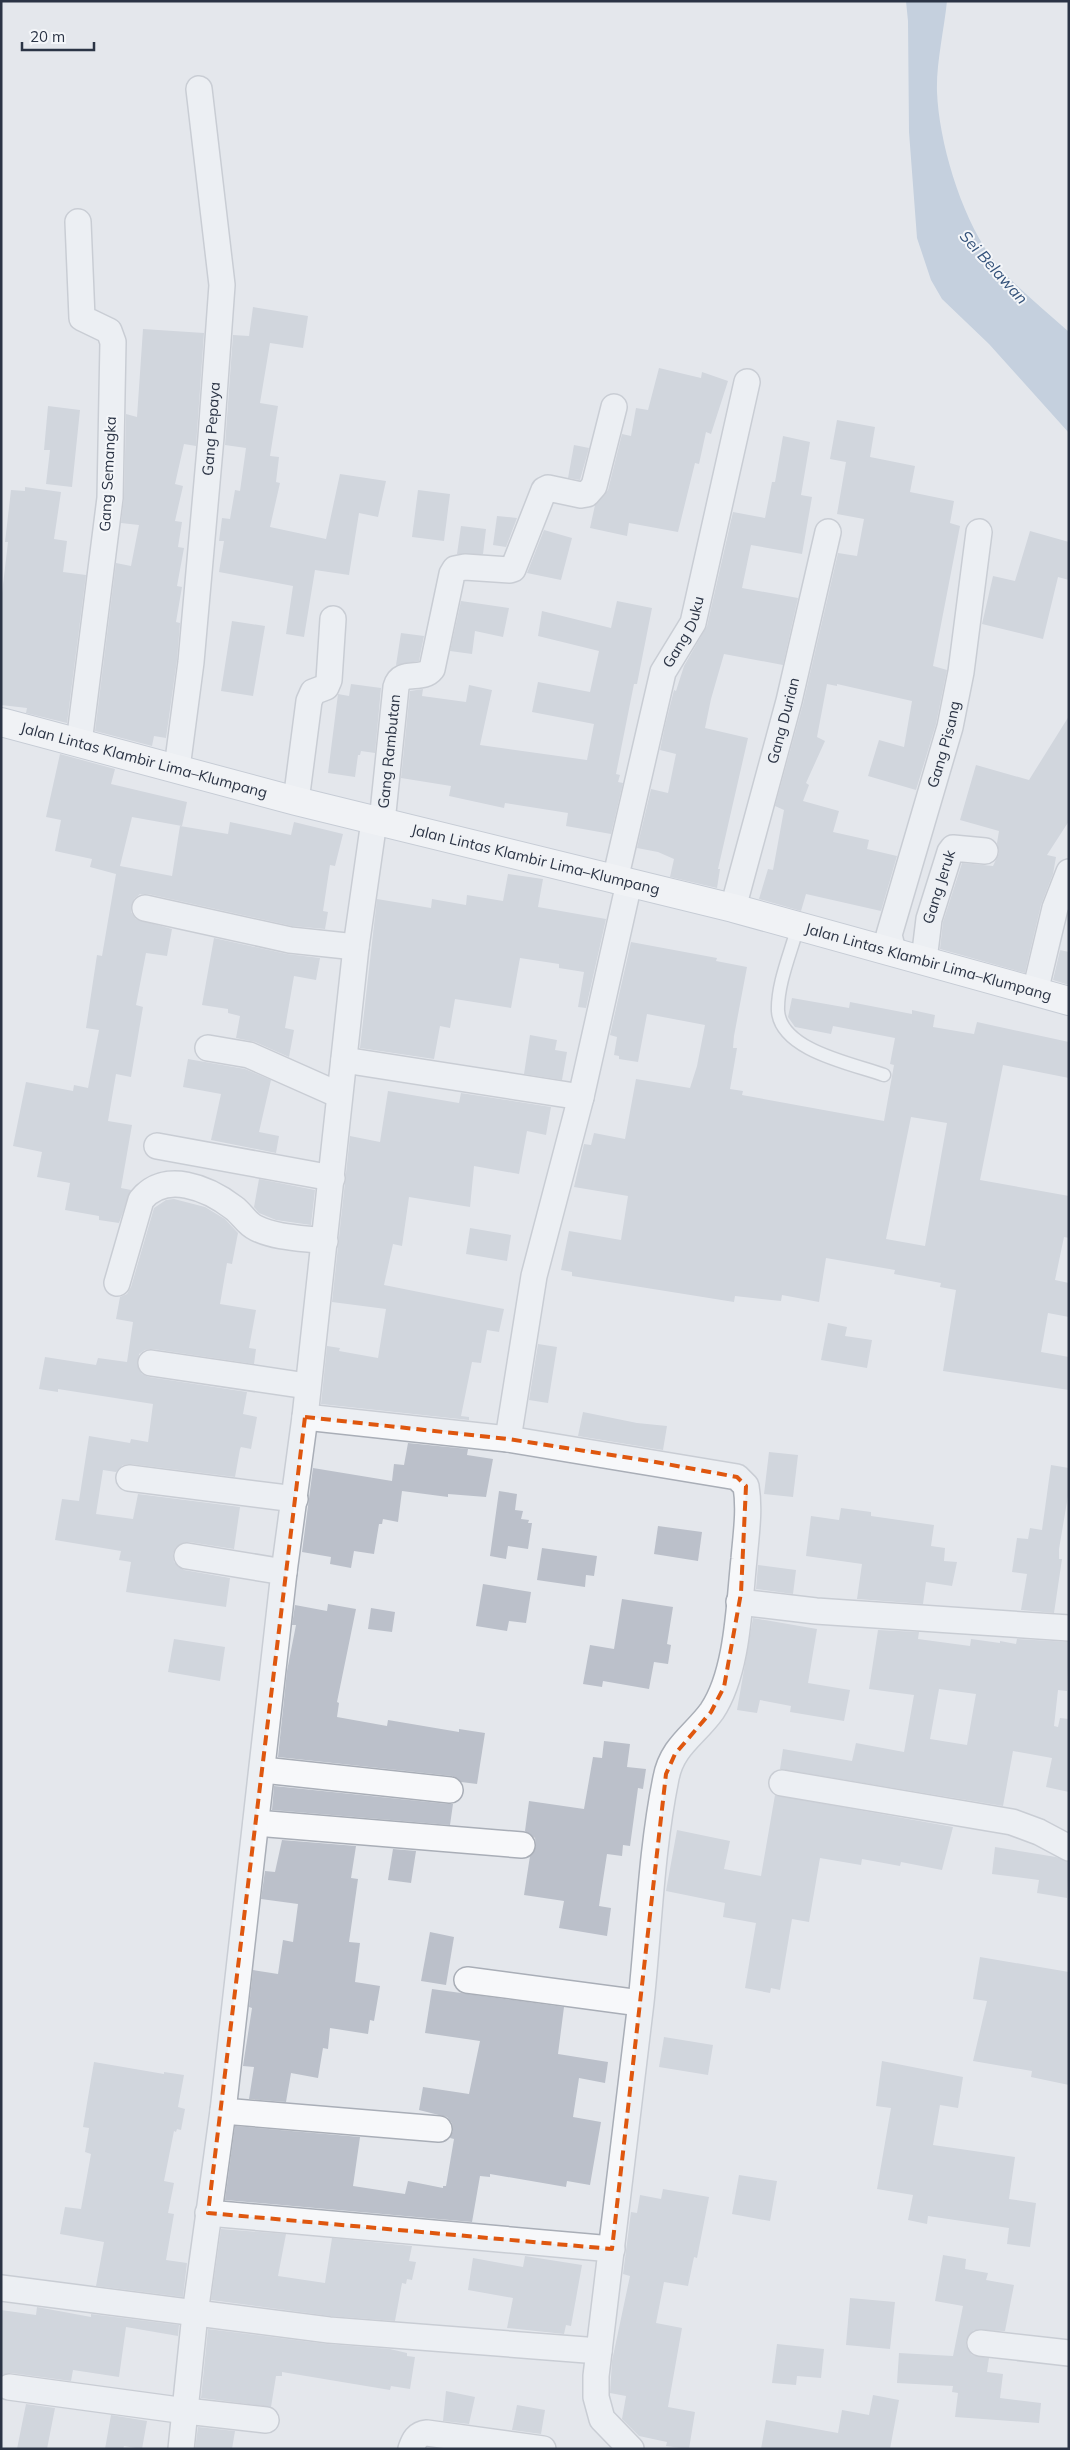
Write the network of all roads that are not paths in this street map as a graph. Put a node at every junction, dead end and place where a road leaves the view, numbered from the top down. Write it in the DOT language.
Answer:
graph roads {
  1 [pos="199,89"];
  2 [pos="78,222"];
  3 [pos="747,382"];
  4 [pos="614,407"];
  5 [pos="828,532"];
  6 [pos="979,532"];
  7 [pos="334,620"];
  8 [pos="1,722"];
  9 [pos="79,743"];
  10 [pos="177,768"];
  11 [pos="296,801"];
  12 [pos="378,822"];
  13 [pos="985,852"];
  14 [pos="1069,872"];
  15 [pos="622,882"];
  16 [pos="144,908"];
  17 [pos="733,908"];
  18 [pos="798,926"];
  19 [pos="356,946"];
  20 [pos="893,951"];
  21 [pos="924,960"];
  22 [pos="1035,992"];
  23 [pos="1069,1001"];
  24 [pos="208,1048"];
  25 [pos="344,1060"];
  26 [pos="884,1075"];
  27 [pos="340,1095"];
  28 [pos="581,1097"];
  29 [pos="157,1146"];
  30 [pos="332,1178"];
  31 [pos="325,1241"];
  32 [pos="117,1283"];
  33 [pos="151,1363"];
  34 [pos="307,1386"];
  35 [pos="305,1417"];
  36 [pos="508,1439"];
  37 [pos="129,1478"];
  38 [pos="295,1499"];
  39 [pos="187,1556"];
  40 [pos="284,1572"];
  41 [pos="740,1602"];
  42 [pos="1069,1628"];
  43 [pos="263,1770"];
  44 [pos="782,1784"];
  45 [pos="450,1790"];
  46 [pos="256,1823"];
  47 [pos="522,1844"];
  48 [pos="1069,1848"];
  49 [pos="467,1980"];
  50 [pos="640,2003"];
  51 [pos="223,2111"];
  52 [pos="439,2130"];
  53 [pos="208,2213"];
  54 [pos="612,2249"];
  55 [pos="1,2288"];
  56 [pos="195,2314"];
  57 [pos="980,2343"];
  58 [pos="599,2351"];
  59 [pos="1069,2353"];
  60 [pos="9,2387"];
  61 [pos="186,2411"];
  62 [pos="266,2420"];
  63 [pos="535,2448"];
  64 [pos="181,2449"];
  65 [pos="412,2449"];
  66 [pos="631,2449"];
  1 -- 10 [label="street, Gang Pepaya"];
  2 -- 9 [label="street, Gang Semangka"];
  3 -- 15 [label="street, Gang Duku"];
  4 -- 12 [label="street, Gang Rambutan"];
  5 -- 17 [label="street, Gang Durian"];
  6 -- 20 [label="street, Gang Pisang"];
  7 -- 11 [label="street"];
  8 -- 9 [label="main road, Jalan Lintas Klambir Lima–Klumpang"];
  9 -- 10 [label="main road, Jalan Lintas Klambir Lima–Klumpang"];
  10 -- 11 [label="main road, Jalan Lintas Klambir Lima–Klumpang"];
  11 -- 12 [label="main road, Jalan Lintas Klambir Lima–Klumpang"];
  12 -- 15 [label="main road, Jalan Lintas Klambir Lima–Klumpang"];
  12 -- 19 [label="street"];
  13 -- 21 [label="street, Gang Jeruk"];
  14 -- 22 [label="street"];
  15 -- 17 [label="main road, Jalan Lintas Klambir Lima–Klumpang"];
  15 -- 28 [label="street, Gang Duku"];
  16 -- 19 [label="street"];
  17 -- 18 [label="main road, Jalan Lintas Klambir Lima–Klumpang"];
  18 -- 20 [label="main road, Jalan Lintas Klambir Lima–Klumpang"];
  18 -- 26 [label="lane"];
  19 -- 25 [label="street"];
  20 -- 21 [label="main road, Jalan Lintas Klambir Lima–Klumpang"];
  21 -- 22 [label="main road, Jalan Lintas Klambir Lima–Klumpang"];
  22 -- 23 [label="main road, Jalan Lintas Klambir Lima–Klumpang"];
  24 -- 27 [label="street"];
  25 -- 27 [label="street"];
  25 -- 28 [label="street"];
  27 -- 30 [label="street"];
  28 -- 36 [label="street, Gang Duku"];
  29 -- 30 [label="street"];
  30 -- 31 [label="street"];
  31 -- 32 [label="street"];
  31 -- 34 [label="street"];
  33 -- 34 [label="street"];
  34 -- 35 [label="street"];
  35 -- 36 [label="street"];
  35 -- 38 [label="street"];
  36 -- 41 [label="street"];
  37 -- 38 [label="street"];
  38 -- 40 [label="street"];
  39 -- 40 [label="street"];
  40 -- 43 [label="street"];
  41 -- 42 [label="street"];
  41 -- 50 [label="street"];
  43 -- 45 [label="street"];
  43 -- 46 [label="street"];
  44 -- 48 [label="street"];
  46 -- 47 [label="street"];
  46 -- 51 [label="street"];
  49 -- 50 [label="street"];
  50 -- 54 [label="street"];
  51 -- 52 [label="street"];
  51 -- 53 [label="street"];
  53 -- 54 [label="street"];
  53 -- 56 [label="street"];
  54 -- 58 [label="street"];
  55 -- 56 [label="street"];
  56 -- 58 [label="street"];
  56 -- 61 [label="street"];
  57 -- 59 [label="street"];
  58 -- 66 [label="street"];
  60 -- 61 [label="street"];
  61 -- 62 [label="street"];
  61 -- 64 [label="street"];
  63 -- 65 [label="street"];
}
